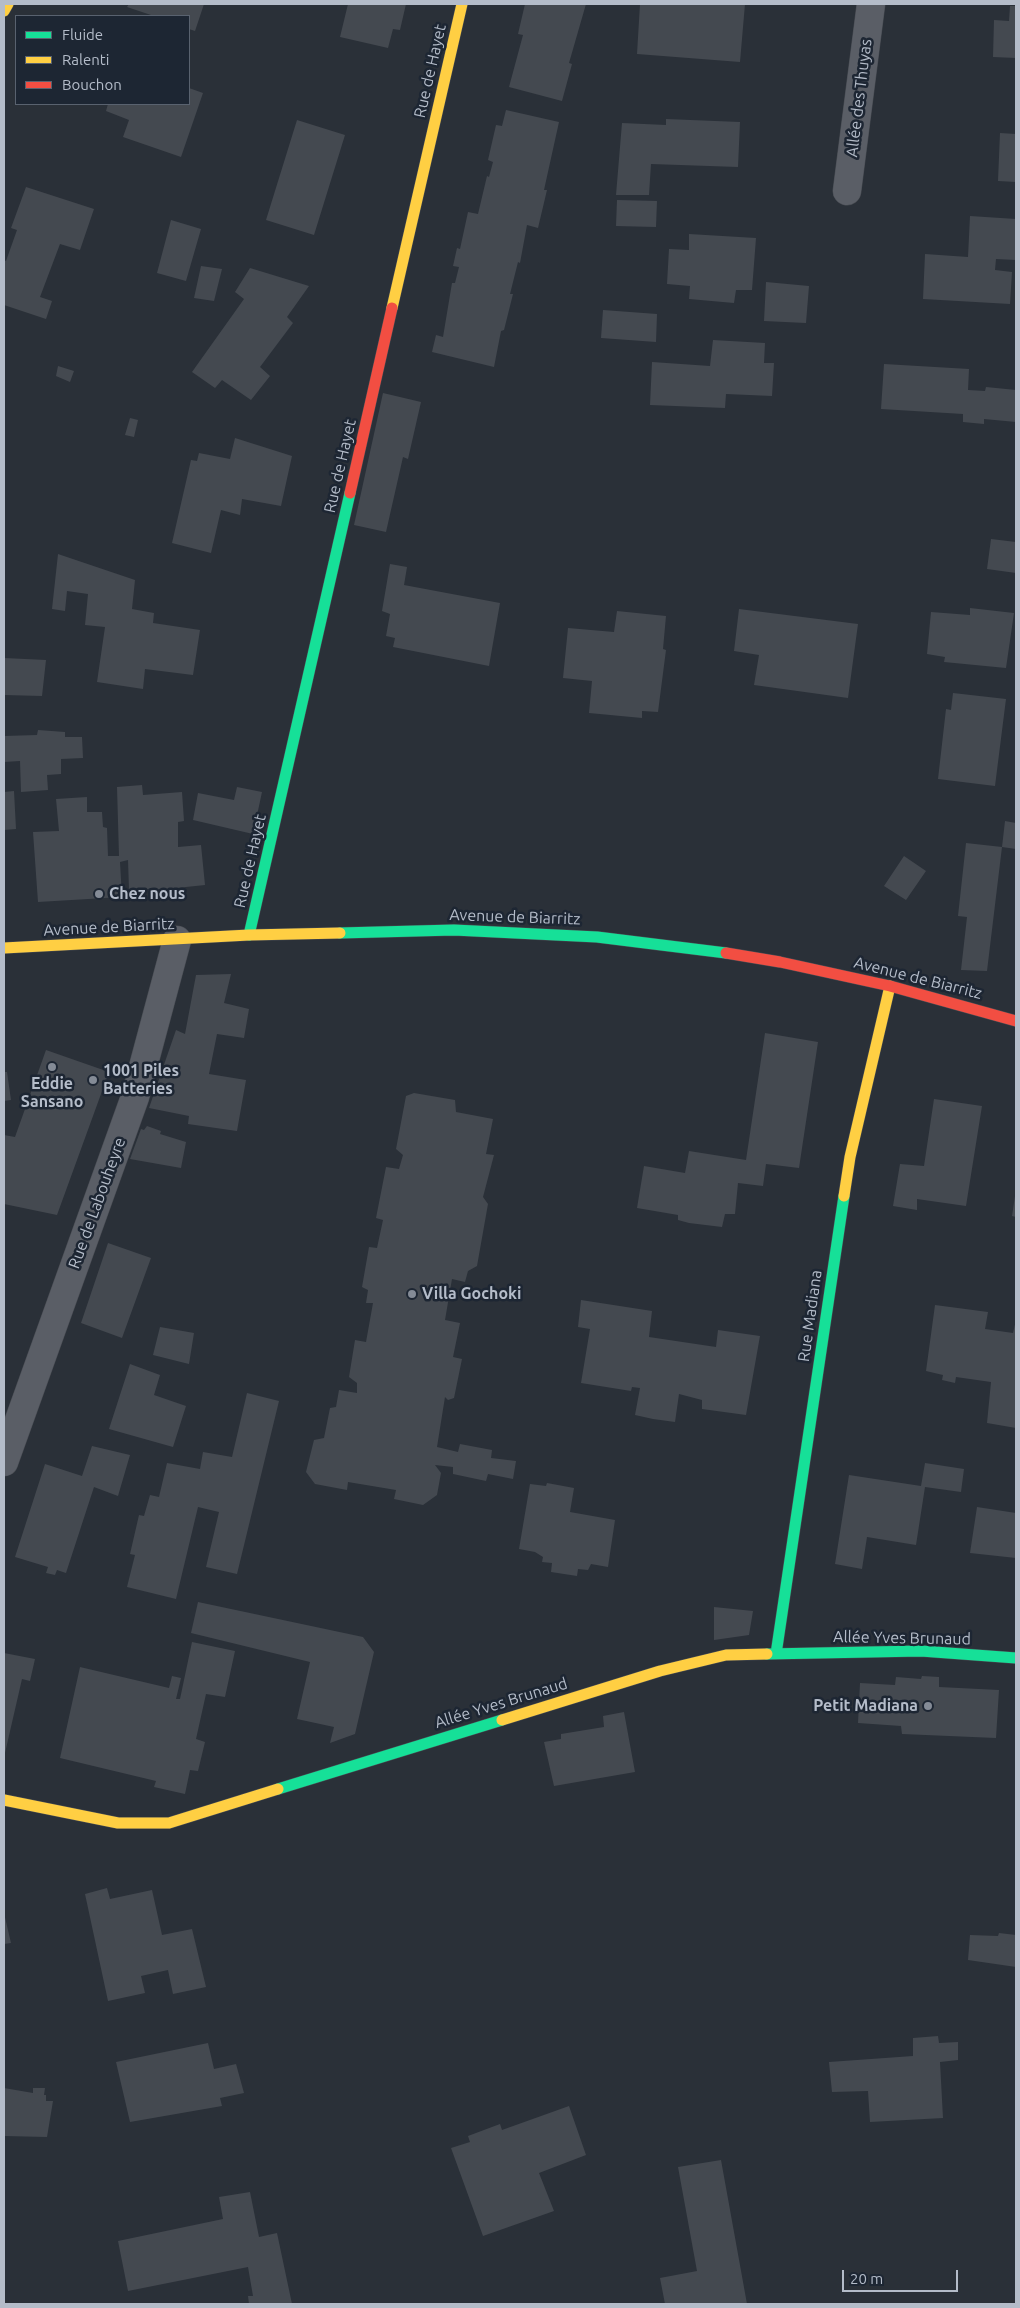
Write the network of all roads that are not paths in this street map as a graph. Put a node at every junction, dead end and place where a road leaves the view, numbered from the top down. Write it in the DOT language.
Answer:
graph roads {
  1 [pos="8,4"];
  2 [pos="462,4"];
  3 [pos="870,4"];
  4 [pos="4,11"];
  5 [pos="847,191"];
  6 [pos="249,935"];
  7 [pos="177,940"];
  8 [pos="4,948"];
  9 [pos="890,986"];
  10 [pos="1016,1021"];
  11 [pos="4,1462"];
  12 [pos="776,1654"];
  13 [pos="1016,1658"];
  14 [pos="4,1800"];
  1 -- 4 [label="street"];
  2 -- 6 [label="street, Rue de Hayet"];
  3 -- 5 [label="street, Allée des Thuyas"];
  6 -- 7 [label="street, Avenue de Biarritz"];
  6 -- 9 [label="street, Avenue de Biarritz"];
  7 -- 8 [label="street, Avenue de Biarritz"];
  7 -- 11 [label="street, Rue de Labouheyre"];
  9 -- 10 [label="street, Avenue de Biarritz"];
  9 -- 12 [label="street, Rue Madiana"];
  12 -- 13 [label="street, Allée Yves Brunaud"];
  12 -- 14 [label="street, Allée Yves Brunaud"];
}
